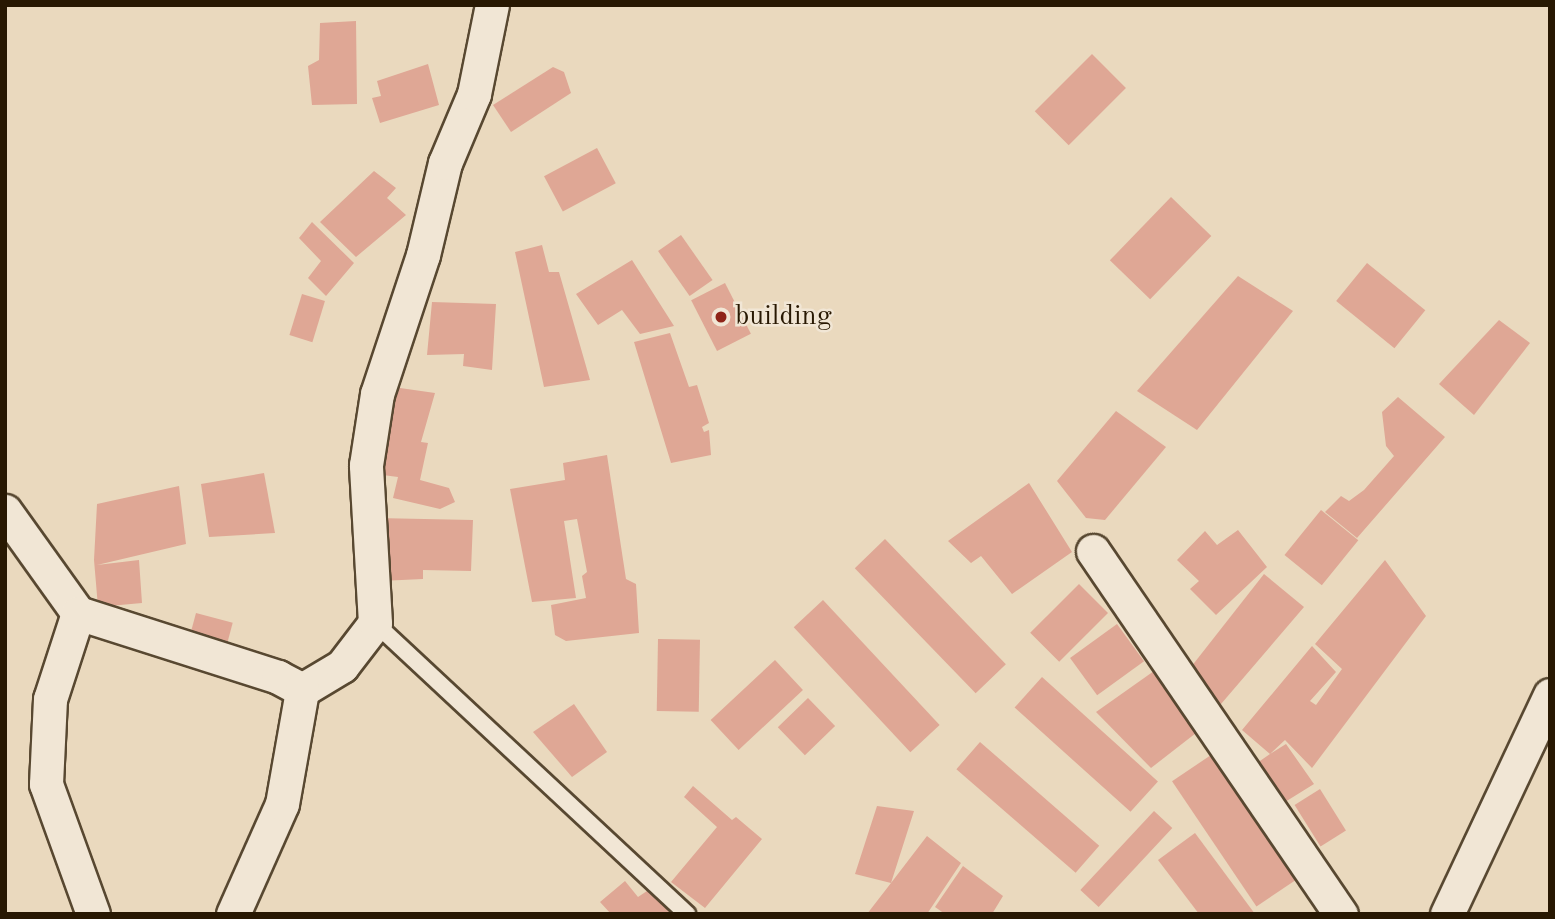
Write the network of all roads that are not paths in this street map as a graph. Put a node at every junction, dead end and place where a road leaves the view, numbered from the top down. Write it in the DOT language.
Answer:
graph roads {
  1 [pos="492,5"];
  2 [pos="5,511"];
  3 [pos="1093,551"];
  4 [pos="78,613"];
  5 [pos="375,623"];
  6 [pos="302,690"];
  7 [pos="1550,695"];
  8 [pos="93,914"];
  9 [pos="233,914"];
  10 [pos="687,914"];
  11 [pos="1341,914"];
  12 [pos="1447,914"];
  1 -- 5 [label="street"];
  2 -- 4 [label="street"];
  3 -- 11 [label="street"];
  4 -- 6 [label="street"];
  4 -- 8 [label="street"];
  5 -- 6 [label="street"];
  5 -- 10 [label="lane"];
  6 -- 9 [label="street"];
  7 -- 12 [label="street"];
}
